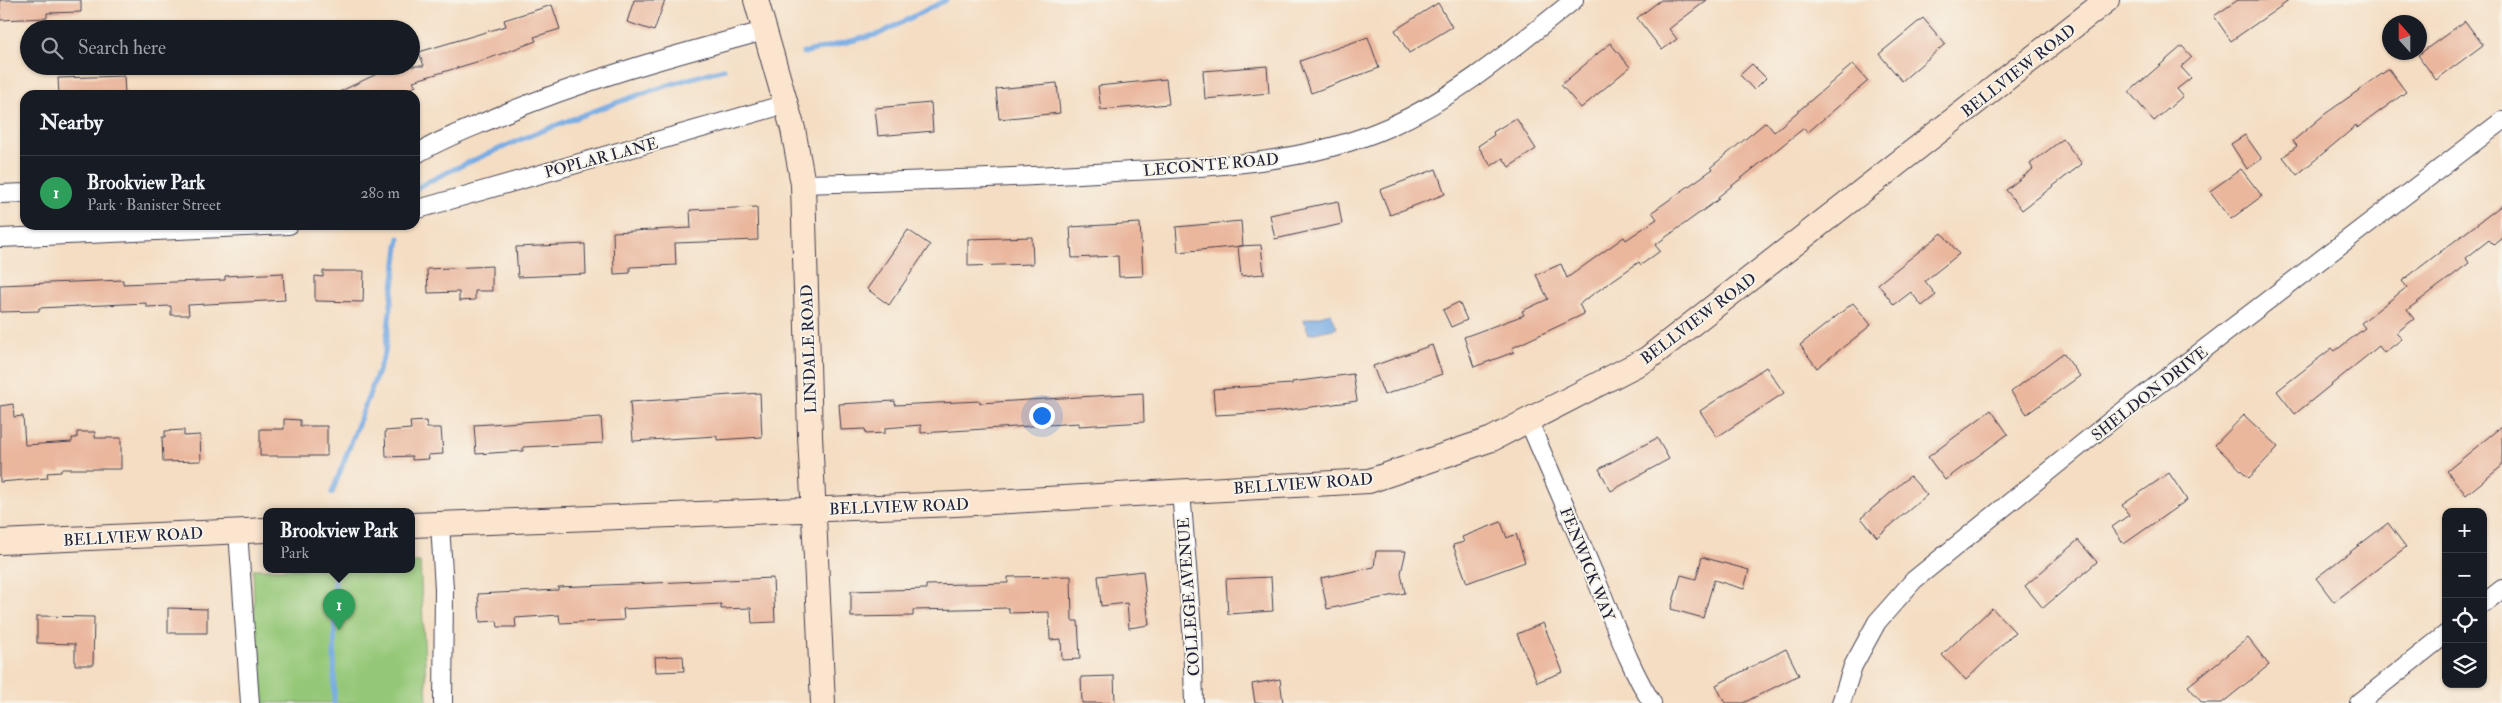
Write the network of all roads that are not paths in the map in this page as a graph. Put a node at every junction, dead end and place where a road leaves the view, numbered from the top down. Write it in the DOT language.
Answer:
graph roads {
  1 [pos="756,0"];
  2 [pos="1574,0"];
  3 [pos="2107,0"];
  4 [pos="764,31"];
  5 [pos="786,104"];
  6 [pos="2502,121"];
  7 [pos="420,152"];
  8 [pos="803,184"];
  9 [pos="20,193"];
  10 [pos="0,194"];
  11 [pos="420,209"];
  12 [pos="178,230"];
  13 [pos="0,238"];
  14 [pos="1529,422"];
  15 [pos="1181,492"];
  16 [pos="814,509"];
  17 [pos="440,524"];
  18 [pos="415,525"];
  19 [pos="263,530"];
  20 [pos="238,531"];
  21 [pos="0,542"];
  22 [pos="2502,589"];
  23 [pos="2487,601"];
  24 [pos="2442,637"];
  25 [pos="250,703"];
  26 [pos="443,703"];
  27 [pos="823,703"];
  28 [pos="1194,703"];
  29 [pos="1652,703"];
  30 [pos="1841,703"];
  31 [pos="2359,703"];
  1 -- 4 [label="street, LINDALE ROAD"];
  2 -- 8 [label="street, LECONTE ROAD"];
  3 -- 14 [label="street, BELLVIEW ROAD"];
  4 -- 5 [label="street, LINDALE ROAD"];
  4 -- 7 [label="street"];
  5 -- 8 [label="street, LINDALE ROAD"];
  5 -- 11 [label="street, POPLAR LANE"];
  6 -- 30 [label="street, SHELDON DRIVE"];
  8 -- 16 [label="street, LINDALE ROAD"];
  9 -- 10 [label="street"];
  12 -- 13 [label="street"];
  14 -- 15 [label="street, BELLVIEW ROAD"];
  14 -- 29 [label="street, FENWICK WAY"];
  15 -- 16 [label="street, BELLVIEW ROAD"];
  15 -- 28 [label="street, COLLEGE AVENUE"];
  16 -- 17 [label="street, BELLVIEW ROAD"];
  16 -- 27 [label="street, LINDALE ROAD"];
  17 -- 18 [label="street, BELLVIEW ROAD"];
  17 -- 26 [label="street"];
  19 -- 20 [label="street, BELLVIEW ROAD"];
  20 -- 21 [label="street, BELLVIEW ROAD"];
  20 -- 25 [label="street"];
  22 -- 23 [label="street"];
  24 -- 31 [label="street"];
}
